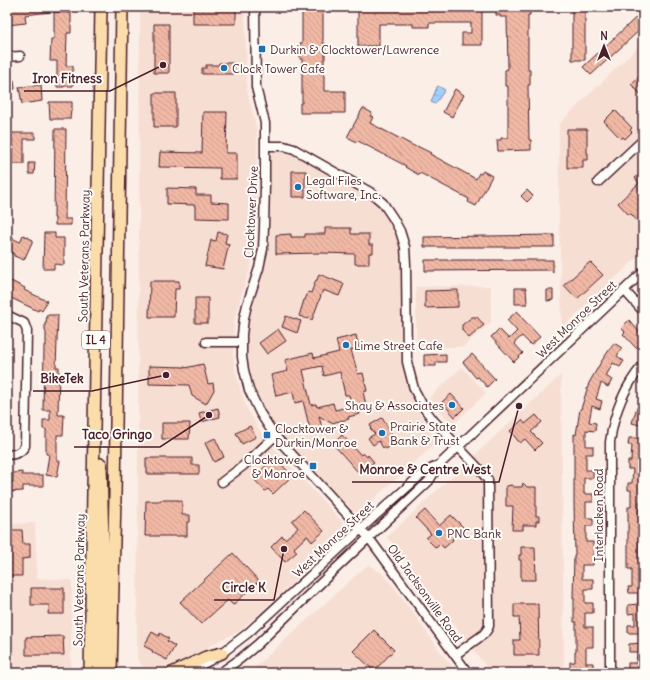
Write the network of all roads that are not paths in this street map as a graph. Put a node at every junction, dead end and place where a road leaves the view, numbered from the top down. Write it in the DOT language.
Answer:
graph roads {
  1 [pos="101,7"];
  2 [pos="117,7"];
  3 [pos="122,7"];
  4 [pos="255,7"];
  5 [pos="122,34"];
  6 [pos="20,56"];
  7 [pos="7,57"];
  8 [pos="643,140"];
  9 [pos="266,146"];
  10 [pos="598,182"];
  11 [pos="643,272"];
  12 [pos="624,290"];
  13 [pos="643,311"];
  14 [pos="7,315"];
  15 [pos="206,342"];
  16 [pos="242,342"];
  17 [pos="643,365"];
  18 [pos="94,418"];
  19 [pos="275,436"];
  20 [pos="94,445"];
  21 [pos="458,447"];
  22 [pos="7,455"];
  23 [pos="439,465"];
  24 [pos="222,482"];
  25 [pos="361,529"];
  26 [pos="369,538"];
  27 [pos="222,653"];
  28 [pos="455,655"];
  29 [pos="112,657"];
  30 [pos="85,673"];
  31 [pos="90,673"];
  32 [pos="100,673"];
  33 [pos="111,673"];
  34 [pos="116,673"];
  35 [pos="172,673"];
  36 [pos="186,673"];
  37 [pos="220,673"];
  38 [pos="468,673"];
  39 [pos="610,673"];
  1 -- 18 [label="highway, South Veterans Parkway / IL 4"];
  2 -- 5 [label="highway"];
  3 -- 5 [label="highway, IL 4"];
  4 -- 9 [label="street, Clocktower Drive"];
  5 -- 29 [label="highway, IL 4"];
  6 -- 7 [label="street"];
  8 -- 10 [label="street"];
  9 -- 16 [label="street, Clocktower Drive"];
  9 -- 21 [label="street"];
  11 -- 12 [label="street, West Monroe Street"];
  12 -- 13 [label="street"];
  12 -- 21 [label="street, West Monroe Street"];
  14 -- 22 [label="street"];
  15 -- 16 [label="street"];
  16 -- 19 [label="street, Clocktower Drive"];
  17 -- 39 [label="street, Interlacken Road"];
  18 -- 20 [label="highway, South Veterans Parkway / IL 4"];
  18 -- 32 [label="highway"];
  19 -- 24 [label="street"];
  19 -- 25 [label="street, Clocktower Drive"];
  20 -- 30 [label="highway"];
  20 -- 31 [label="highway, South Veterans Parkway / IL 4"];
  21 -- 23 [label="street, West Monroe Street"];
  21 -- 28 [label="street"];
  23 -- 25 [label="street, West Monroe Street"];
  23 -- 26 [label="street, West Monroe Street"];
  25 -- 26 [label="street, Old Jacksonville Road"];
  25 -- 27 [label="street, West Monroe Street"];
  26 -- 28 [label="street, Old Jacksonville Road"];
  26 -- 37 [label="street, West Monroe Street"];
  27 -- 35 [label="highway"];
  27 -- 36 [label="street, West Monroe Street"];
  28 -- 38 [label="street, Old Jacksonville Road"];
  29 -- 33 [label="highway, IL 4"];
  29 -- 34 [label="highway"];
}
